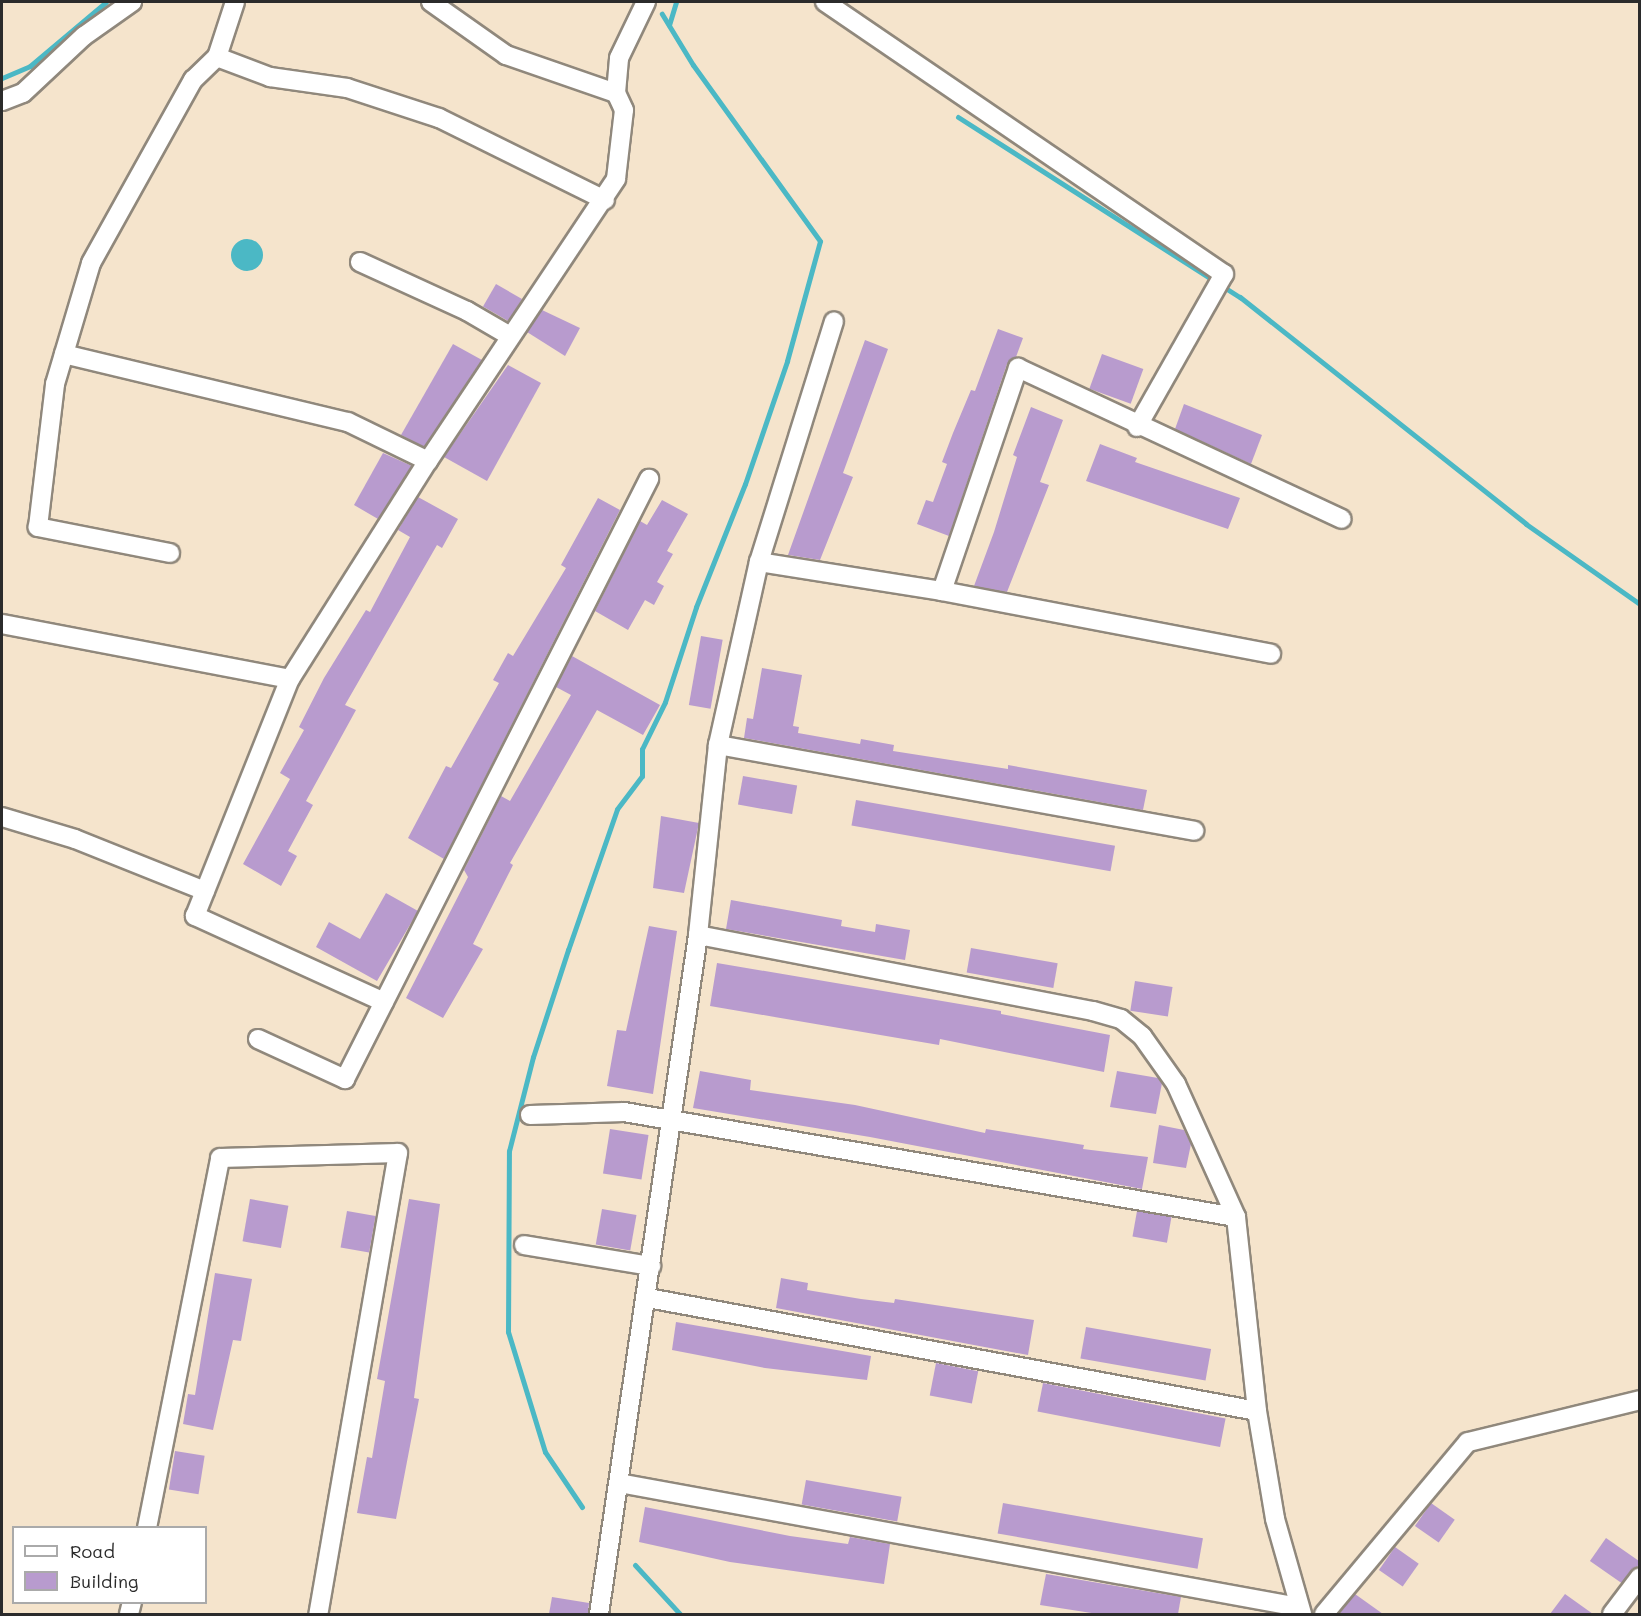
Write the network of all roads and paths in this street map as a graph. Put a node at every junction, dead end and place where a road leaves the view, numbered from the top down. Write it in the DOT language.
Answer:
graph roads {
  1 [pos="132,2"];
  2 [pos="235,2"];
  3 [pos="431,2"];
  4 [pos="646,2"];
  5 [pos="825,2"];
  6 [pos="217,57"];
  7 [pos="616,93"];
  8 [pos="2,101"];
  9 [pos="605,200"];
  10 [pos="360,262"];
  11 [pos="834,321"];
  12 [pos="510,336"];
  13 [pos="64,354"];
  14 [pos="1137,427"];
  15 [pos="428,461"];
  16 [pos="649,479"];
  17 [pos="1342,519"];
  18 [pos="170,553"];
  19 [pos="759,562"];
  20 [pos="942,591"];
  21 [pos="2,624"];
  22 [pos="1271,654"];
  23 [pos="290,679"];
  24 [pos="718,745"];
  25 [pos="2,817"];
  26 [pos="1194,831"];
  27 [pos="205,891"];
  28 [pos="698,935"];
  29 [pos="384,1002"];
  30 [pos="258,1039"];
  31 [pos="530,1115"];
  32 [pos="669,1120"];
  33 [pos="1236,1217"];
  34 [pos="524,1245"];
  35 [pos="651,1266"];
  36 [pos="648,1298"];
  37 [pos="1640,1400"];
  38 [pos="1257,1411"];
  39 [pos="619,1483"];
  40 [pos="147,1526"];
  41 [pos="1640,1577"];
  42 [pos="1300,1611"];
  43 [pos="318,1614"];
  44 [pos="599,1614"];
  45 [pos="1324,1614"];
  46 [pos="1612,1614"];
  1 -- 8 [label="street"];
  2 -- 6 [label="street"];
  3 -- 7 [label="street"];
  4 -- 7 [label="street"];
  5 -- 14 [label="street"];
  6 -- 9 [label="street"];
  6 -- 13 [label="street"];
  7 -- 9 [label="street"];
  9 -- 12 [label="street"];
  10 -- 12 [label="street"];
  11 -- 19 [label="street"];
  12 -- 15 [label="street"];
  13 -- 15 [label="street"];
  13 -- 18 [label="street"];
  14 -- 17 [label="street"];
  14 -- 20 [label="street"];
  15 -- 23 [label="street"];
  16 -- 29 [label="street"];
  19 -- 20 [label="street"];
  19 -- 24 [label="street"];
  20 -- 22 [label="street"];
  21 -- 23 [label="street"];
  23 -- 27 [label="street"];
  24 -- 26 [label="street"];
  24 -- 28 [label="street"];
  25 -- 27 [label="street"];
  27 -- 29 [label="street"];
  28 -- 32 [label="street"];
  28 -- 33 [label="street"];
  29 -- 30 [label="street"];
  31 -- 32 [label="street"];
  32 -- 33 [label="street"];
  32 -- 35 [label="street"];
  33 -- 38 [label="street"];
  34 -- 35 [label="street"];
  35 -- 36 [label="street"];
  36 -- 38 [label="street"];
  36 -- 39 [label="street"];
  37 -- 45 [label="street"];
  38 -- 42 [label="street"];
  39 -- 42 [label="street"];
  39 -- 44 [label="street"];
  40 -- 43 [label="street"];
  41 -- 46 [label="street"];
}
